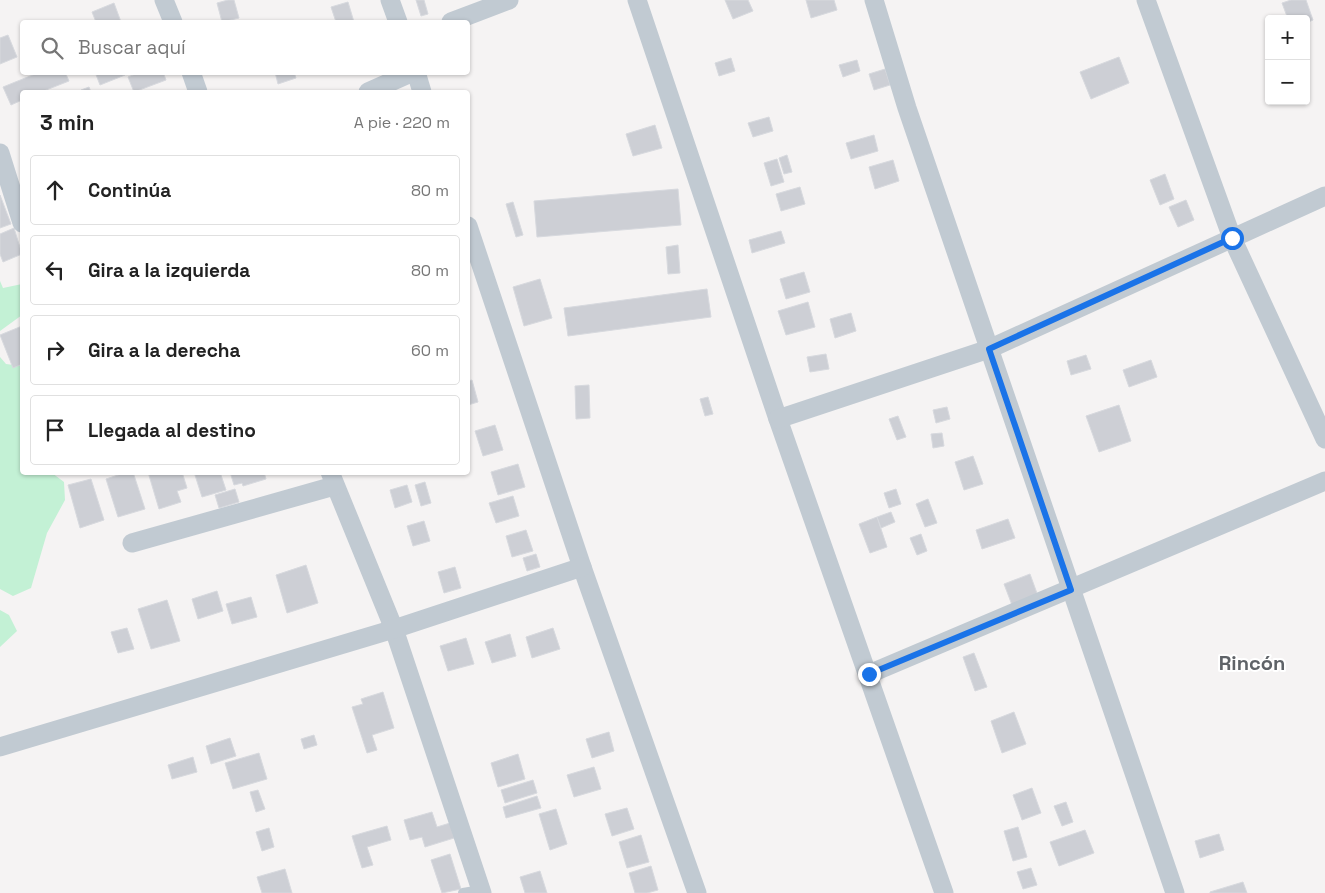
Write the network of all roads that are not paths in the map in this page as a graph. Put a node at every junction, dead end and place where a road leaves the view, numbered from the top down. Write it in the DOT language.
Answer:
graph roads {
  1 [pos="164,0"];
  2 [pos="390,0"];
  3 [pos="509,0"];
  4 [pos="637,0"];
  5 [pos="874,0"];
  6 [pos="1146,0"];
  7 [pos="171,20"];
  8 [pos="397,20"];
  9 [pos="456,20"];
  10 [pos="192,75"];
  11 [pos="407,75"];
  12 [pos="415,75"];
  13 [pos="197,90"];
  14 [pos="373,90"];
  15 [pos="421,90"];
  16 [pos="0,153"];
  17 [pos="1325,196"];
  18 [pos="20,217"];
  19 [pos="470,232"];
  20 [pos="1232,238"];
  21 [pos="989,349"];
  22 [pos="778,419"];
  23 [pos="1325,439"];
  24 [pos="332,479"];
  25 [pos="1325,481"];
  26 [pos="132,543"];
  27 [pos="582,567"];
  28 [pos="1071,590"];
  29 [pos="394,629"];
  30 [pos="869,674"];
  31 [pos="0,747"];
  32 [pos="475,892"];
  33 [pos="697,893"];
  34 [pos="944,893"];
  35 [pos="1176,893"];
  1 -- 7 [label="street"];
  2 -- 8 [label="street"];
  3 -- 9 [label="street"];
  4 -- 22 [label="street"];
  5 -- 21 [label="street"];
  6 -- 20 [label="street"];
  10 -- 13 [label="street"];
  11 -- 14 [label="street"];
  12 -- 15 [label="street"];
  16 -- 18 [label="street"];
  17 -- 20 [label="street"];
  19 -- 27 [label="street"];
  20 -- 21 [label="street"];
  20 -- 23 [label="street"];
  21 -- 22 [label="street"];
  21 -- 28 [label="street"];
  22 -- 30 [label="street"];
  24 -- 26 [label="street"];
  24 -- 29 [label="street"];
  25 -- 28 [label="street"];
  27 -- 29 [label="street"];
  27 -- 33 [label="street"];
  28 -- 30 [label="street"];
  28 -- 35 [label="street"];
  29 -- 31 [label="street"];
  29 -- 32 [label="street"];
  30 -- 34 [label="street"];
}
